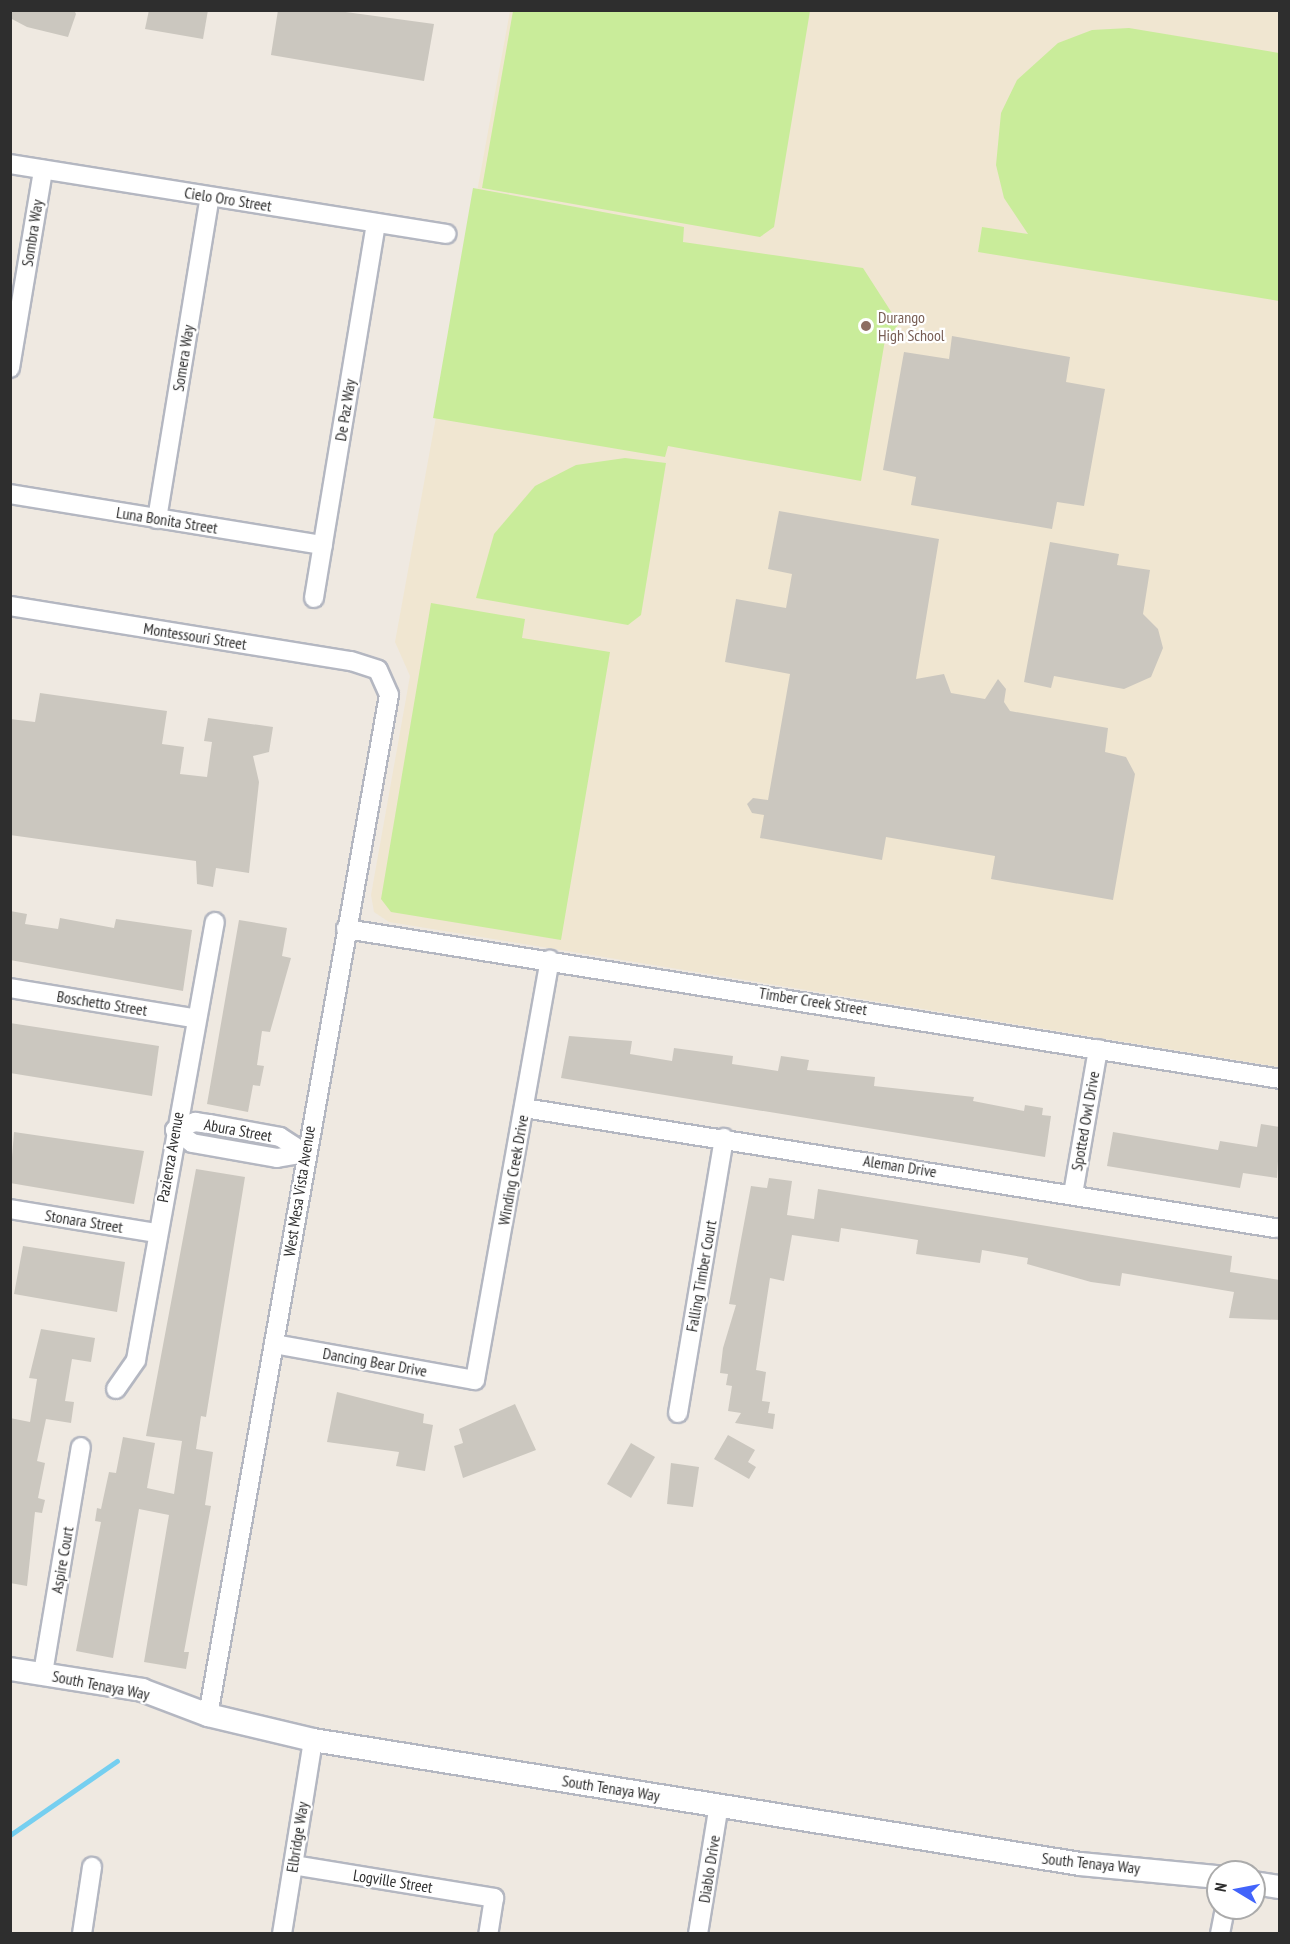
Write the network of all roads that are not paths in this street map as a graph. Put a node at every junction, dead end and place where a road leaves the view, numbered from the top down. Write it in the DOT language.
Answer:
graph roads {
  1 [pos="10,164"];
  2 [pos="43,170"];
  3 [pos="210,197"];
  4 [pos="376,223"];
  5 [pos="446,234"];
  6 [pos="15,283"];
  7 [pos="10,368"];
  8 [pos="10,494"];
  9 [pos="157,519"];
  10 [pos="323,545"];
  11 [pos="314,598"];
  12 [pos="10,606"];
  13 [pos="378,670"];
  14 [pos="215,922"];
  15 [pos="346,929"];
  16 [pos="550,960"];
  17 [pos="10,988"];
  18 [pos="194,1018"];
  19 [pos="1098,1049"];
  20 [pos="1280,1079"];
  21 [pos="524,1108"];
  22 [pos="175,1130"];
  23 [pos="724,1138"];
  24 [pos="305,1153"];
  25 [pos="1073,1194"];
  26 [pos="10,1209"];
  27 [pos="1275,1228"];
  28 [pos="157,1233"];
  29 [pos="274,1344"];
  30 [pos="475,1380"];
  31 [pos="116,1389"];
  32 [pos="678,1413"];
  33 [pos="81,1448"];
  34 [pos="10,1669"];
  35 [pos="43,1673"];
  36 [pos="208,1715"];
  37 [pos="313,1740"];
  38 [pos="719,1805"];
  39 [pos="293,1865"];
  40 [pos="92,1867"];
  41 [pos="1206,1876"];
  42 [pos="82,1934"];
  43 [pos="282,1934"];
  44 [pos="488,1934"];
  45 [pos="699,1934"];
  1 -- 2 [label="street, Cielo Oro Street"];
  2 -- 3 [label="street, Cielo Oro Street"];
  2 -- 6 [label="street, Sombra Way"];
  3 -- 4 [label="street, Cielo Oro Street"];
  3 -- 9 [label="street, Somera Way"];
  4 -- 5 [label="street, Cielo Oro Street"];
  4 -- 10 [label="street, De Paz Way"];
  6 -- 7 [label="street, Sombra Way"];
  8 -- 9 [label="street, Luna Bonita Street"];
  9 -- 10 [label="street, Luna Bonita Street"];
  10 -- 11 [label="street, De Paz Way"];
  12 -- 13 [label="street, Montessouri Street"];
  13 -- 15 [label="street, West Mesa Vista Avenue"];
  14 -- 18 [label="street, Pazienza Avenue"];
  15 -- 16 [label="street, Timber Creek Street"];
  15 -- 24 [label="street, West Mesa Vista Avenue"];
  16 -- 19 [label="street, Timber Creek Street"];
  16 -- 21 [label="street, Winding Creek Drive"];
  17 -- 18 [label="street, Boschetto Street"];
  18 -- 22 [label="street, Pazienza Avenue"];
  19 -- 20 [label="street, Timber Creek Street"];
  19 -- 25 [label="street, Spotted Owl Drive"];
  21 -- 23 [label="street, Aleman Drive"];
  21 -- 30 [label="street, Winding Creek Drive"];
  22 -- 24 [label="street, Abura Street"];
  22 -- 28 [label="street, Pazienza Avenue"];
  23 -- 25 [label="street, Aleman Drive"];
  23 -- 32 [label="street, Falling Timber Court"];
  24 -- 29 [label="street, West Mesa Vista Avenue"];
  25 -- 27 [label="street, Aleman Drive"];
  26 -- 28 [label="street, Stonara Street"];
  28 -- 31 [label="street, Pazienza Avenue"];
  29 -- 30 [label="street, Dancing Bear Drive"];
  29 -- 36 [label="street, West Mesa Vista Avenue"];
  33 -- 35 [label="street, Aspire Court"];
  34 -- 35 [label="street, South Tenaya Way"];
  35 -- 36 [label="street, South Tenaya Way"];
  36 -- 37 [label="street, South Tenaya Way"];
  37 -- 38 [label="street, South Tenaya Way"];
  37 -- 39 [label="street, Elbridge Way"];
  38 -- 41 [label="street, South Tenaya Way"];
  38 -- 45 [label="street, Diablo Drive"];
  39 -- 43 [label="street, Elbridge Way"];
  39 -- 44 [label="street, Logville Street"];
  40 -- 42 [label="street"];
}
